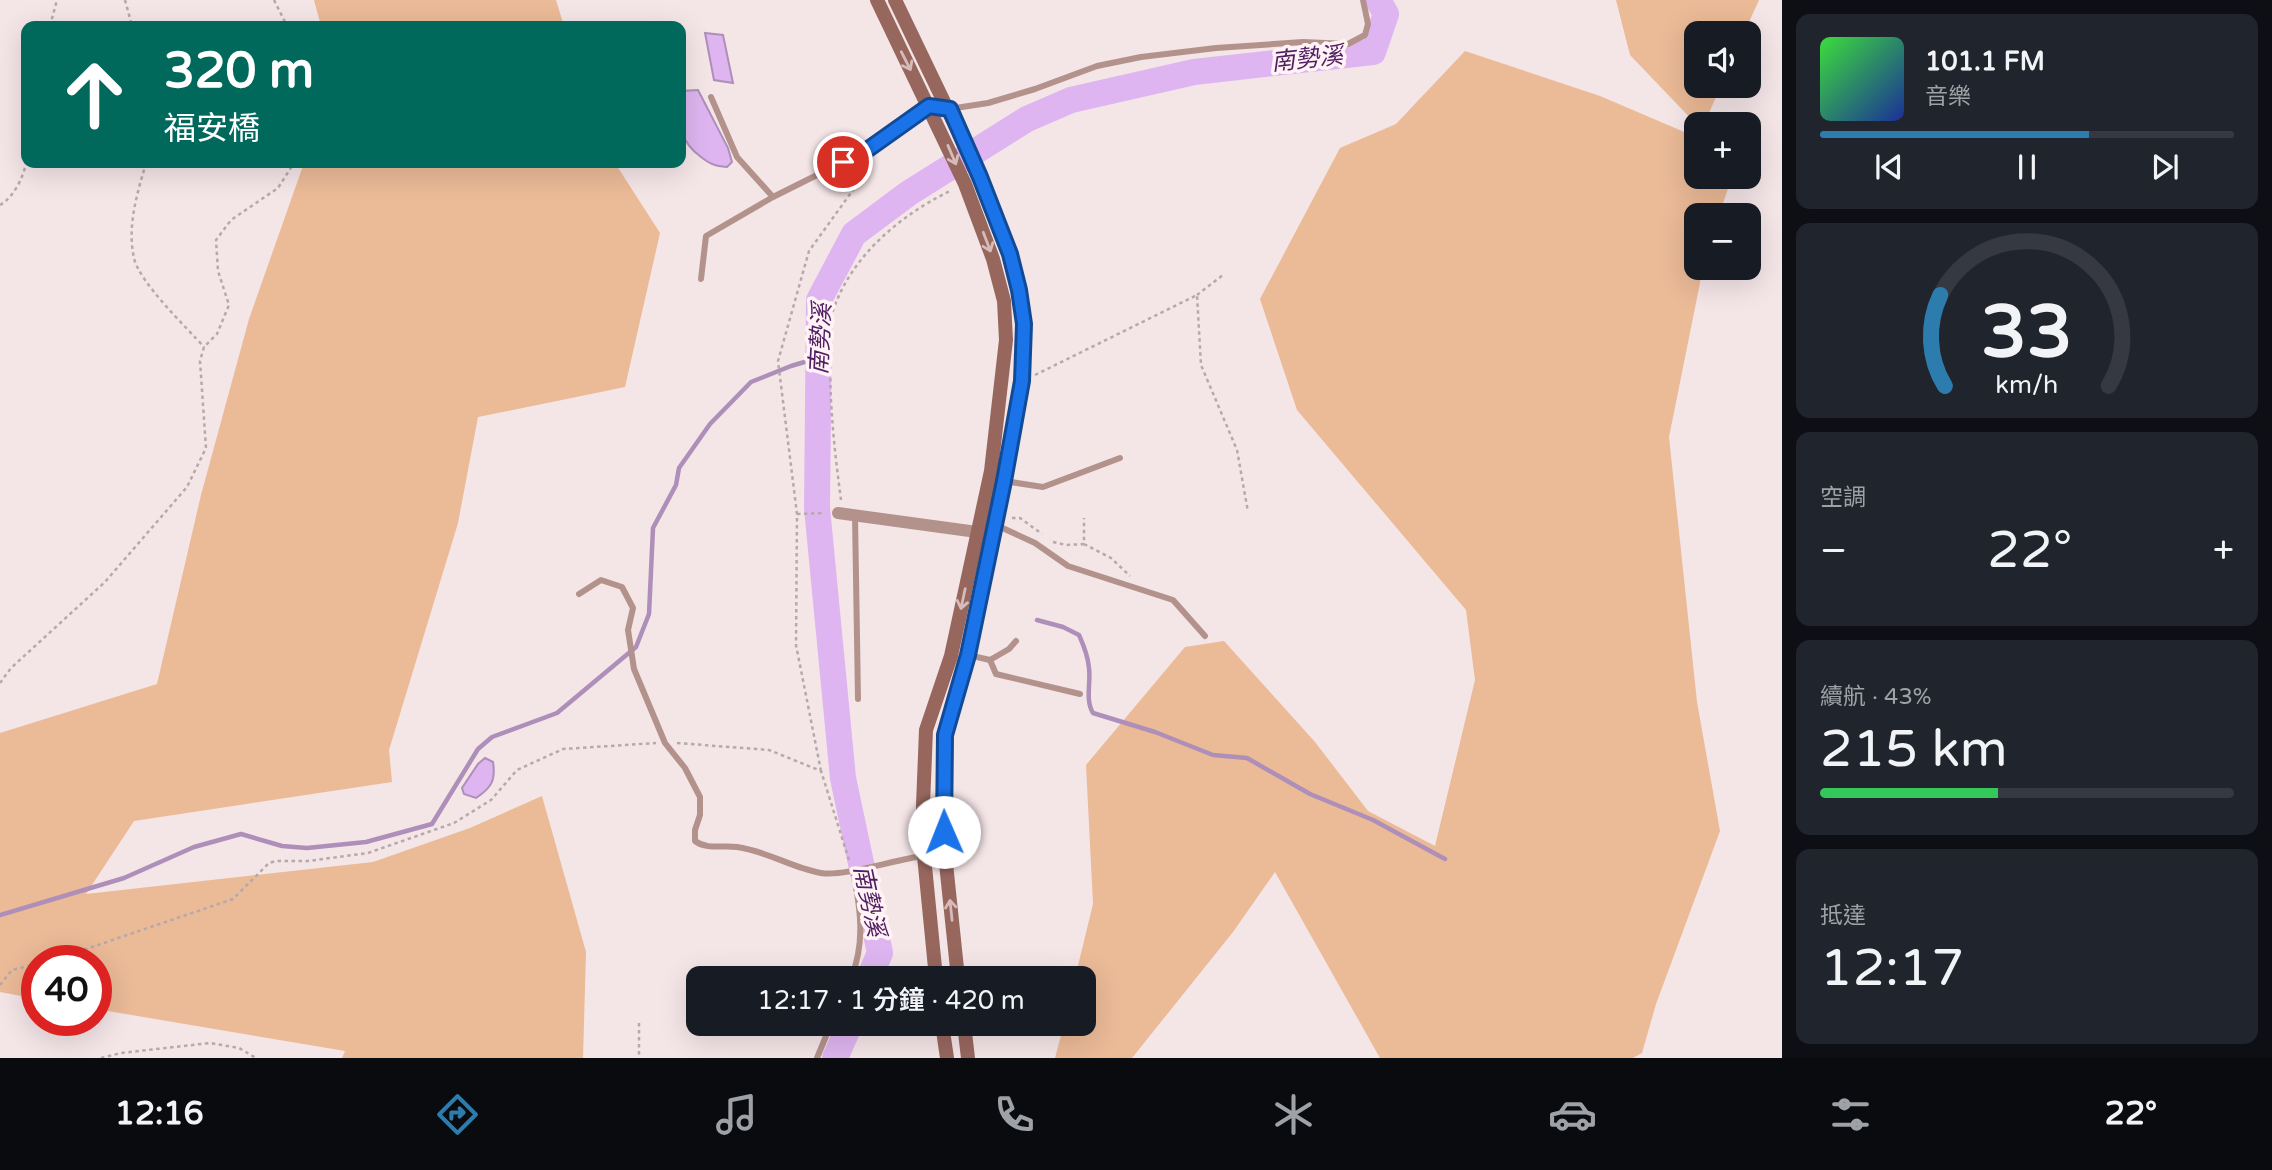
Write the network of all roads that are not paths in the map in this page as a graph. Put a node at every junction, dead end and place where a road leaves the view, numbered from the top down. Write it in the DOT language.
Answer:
graph roads {
  1 [pos="877,0"];
  2 [pos="895,0"];
  3 [pos="1363,0"];
  4 [pos="710,97"];
  5 [pos="929,106"];
  6 [pos="950,109"];
  7 [pos="774,197"];
  8 [pos="701,279"];
  9 [pos="1003,380"];
  10 [pos="1022,381"];
  11 [pos="1120,458"];
  12 [pos="1004,481"];
  13 [pos="845,514"];
  14 [pos="996,525"];
  15 [pos="977,532"];
  16 [pos="579,594"];
  17 [pos="1205,636"];
  18 [pos="1016,641"];
  19 [pos="968,655"];
  20 [pos="951,656"];
  21 [pos="990,660"];
  22 [pos="1080,694"];
  23 [pos="858,699"];
  24 [pos="945,854"];
  25 [pos="919,856"];
  26 [pos="854,869"];
  27 [pos="856,966"];
  28 [pos="934,966"];
  29 [pos="957,966"];
  30 [pos="826,1036"];
  31 [pos="944,1036"];
  32 [pos="965,1036"];
  33 [pos="817,1058"];
  34 [pos="947,1058"];
  35 [pos="968,1058"];
  1 -- 5 [label="street, one-way"];
  2 -- 6 [label="street"];
  3 -- 6 [label="lane"];
  4 -- 7 [label="lane"];
  5 -- 6 [label="street"];
  5 -- 7 [label="lane"];
  5 -- 9 [label="street, one-way"];
  6 -- 10 [label="street"];
  7 -- 8 [label="lane"];
  9 -- 10 [label="street"];
  9 -- 15 [label="street"];
  10 -- 12 [label="street"];
  11 -- 12 [label="lane"];
  12 -- 14 [label="street"];
  13 -- 15 [label="street"];
  13 -- 23 [label="lane"];
  14 -- 15 [label="street"];
  14 -- 17 [label="lane"];
  14 -- 19 [label="street"];
  15 -- 20 [label="street, one-way"];
  16 -- 26 [label="lane"];
  18 -- 21 [label="lane"];
  19 -- 20 [label="street"];
  19 -- 21 [label="lane"];
  19 -- 24 [label="street"];
  20 -- 25 [label="street"];
  21 -- 22 [label="lane"];
  24 -- 25 [label="street"];
  29 -- 24 [label="street, one-way"];
  25 -- 26 [label="lane"];
  25 -- 28 [label="street"];
  26 -- 27 [label="lane"];
  30 -- 33 [label="lane"];
  31 -- 34 [label="street"];
  32 -- 35 [label="street"];
}
